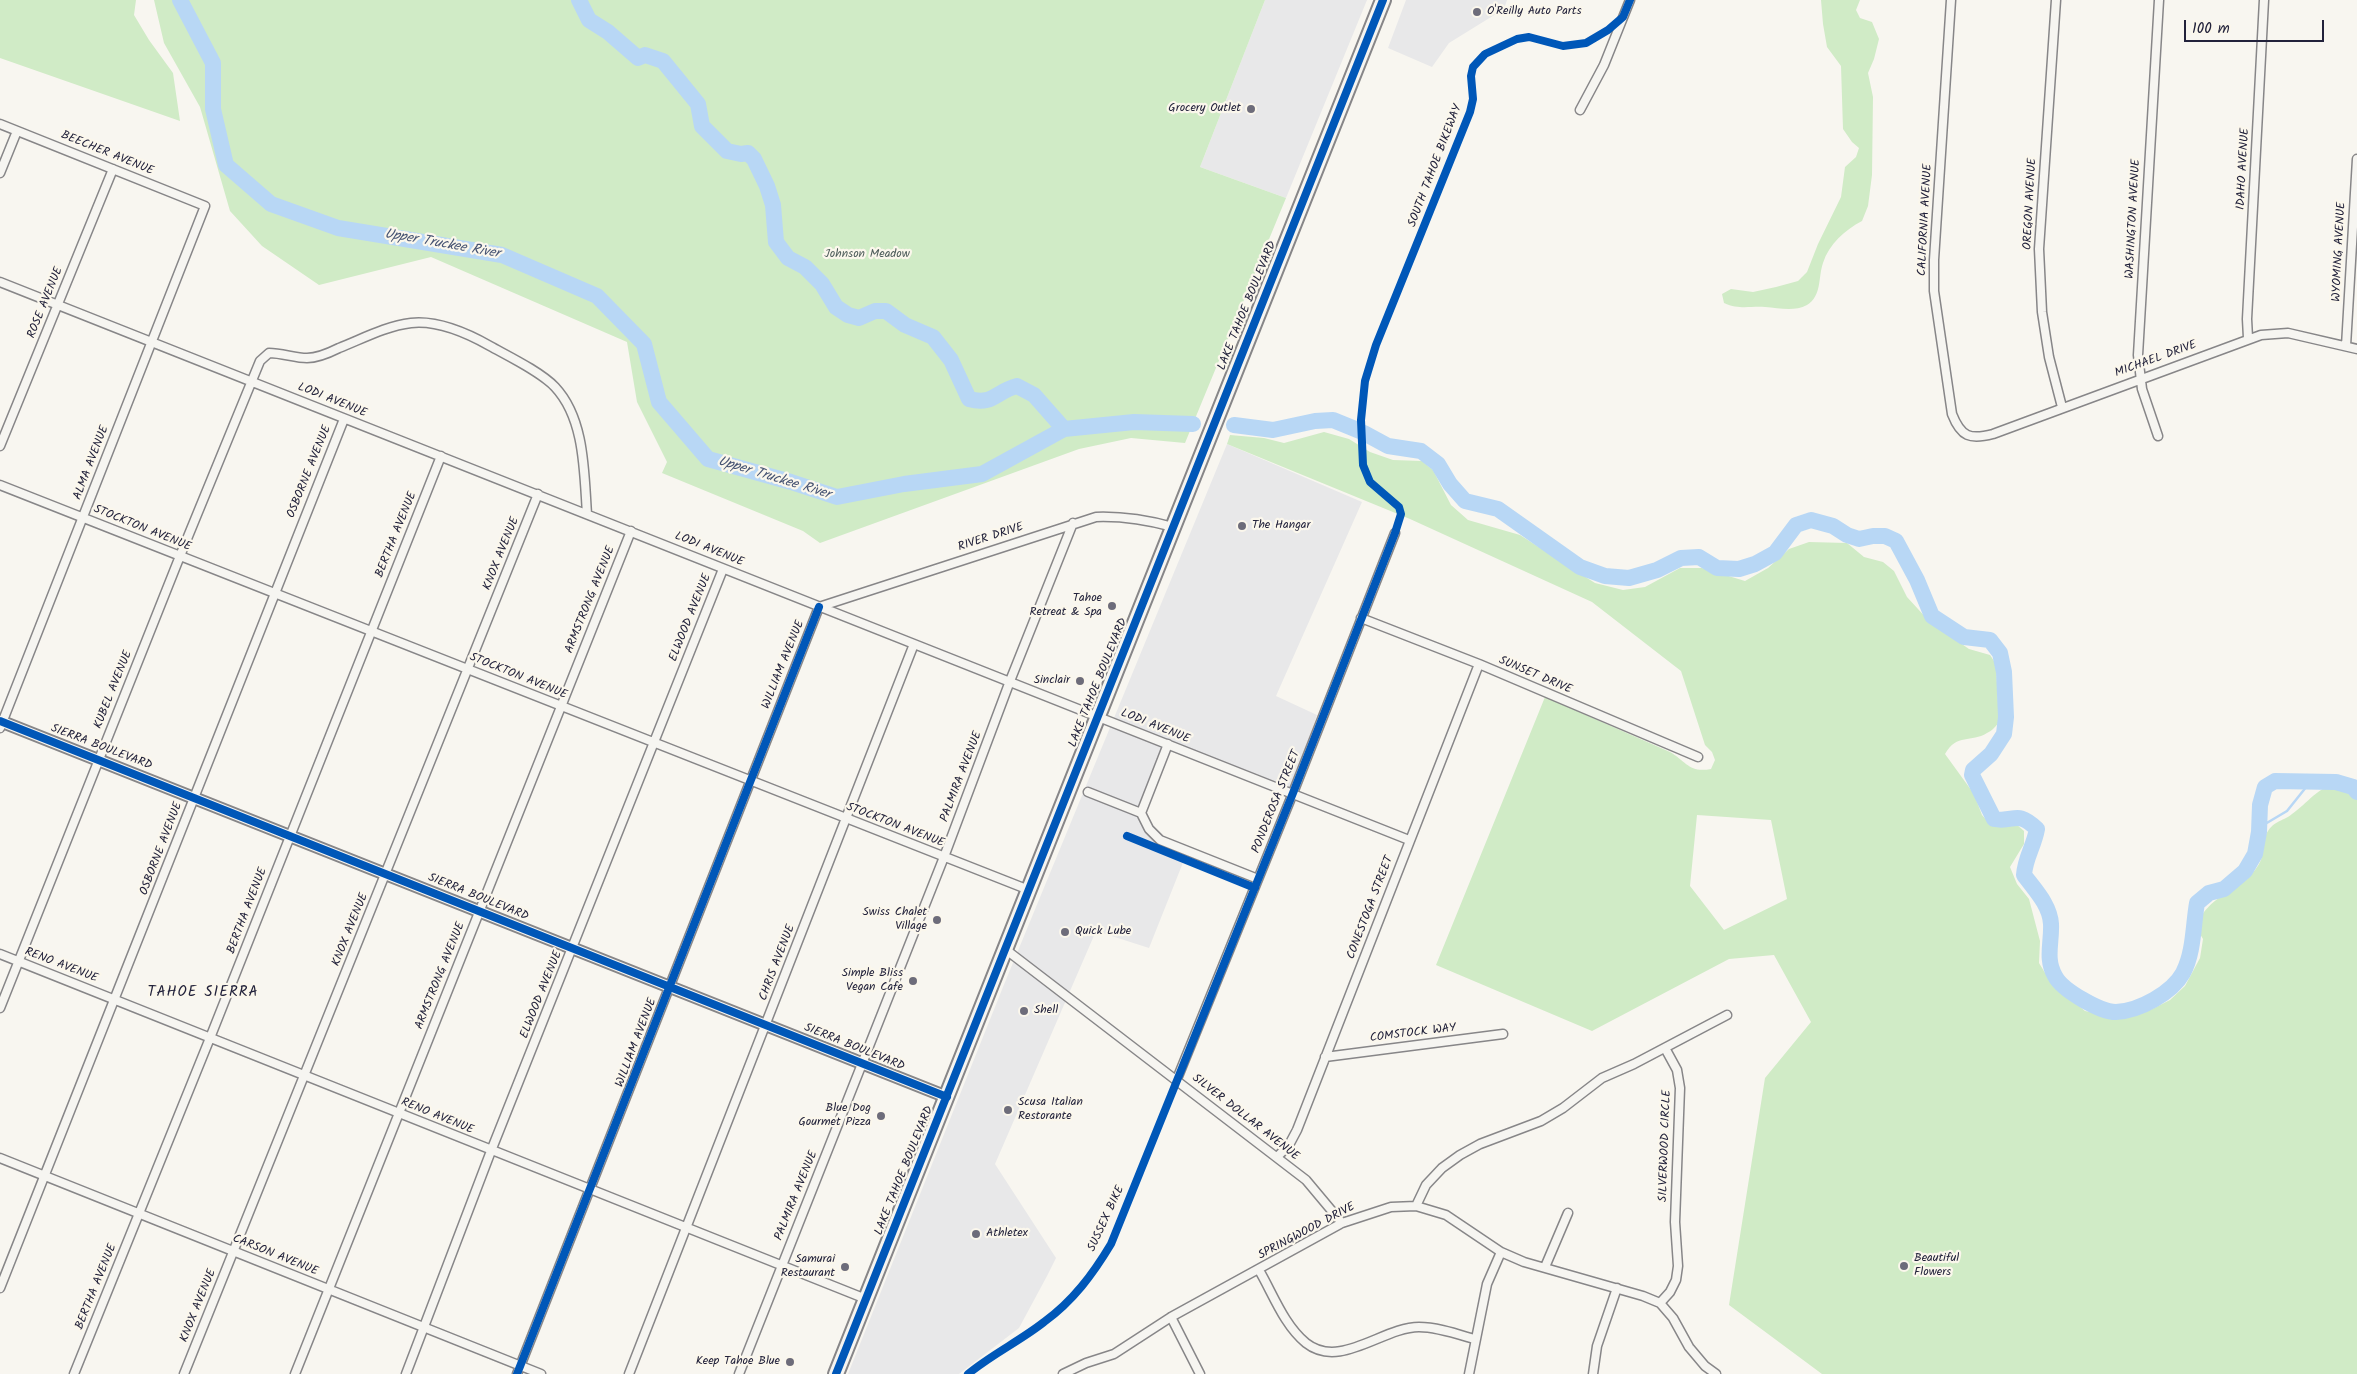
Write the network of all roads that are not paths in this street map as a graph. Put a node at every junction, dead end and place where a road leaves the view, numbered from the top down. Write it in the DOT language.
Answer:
graph roads {
  1 [pos="1383,0"];
  2 [pos="1630,0"];
  3 [pos="1951,0"];
  4 [pos="2056,0"];
  5 [pos="2159,0"];
  6 [pos="2264,0"];
  7 [pos="1580,110"];
  8 [pos="0,124"];
  9 [pos="17,131"];
  10 [pos="2357,159"];
  11 [pos="113,169"];
  12 [pos="0,173"];
  13 [pos="205,206"];
  14 [pos="0,282"];
  15 [pos="57,305"];
  16 [pos="2248,338"];
  17 [pos="152,342"];
  18 [pos="2346,346"];
  19 [pos="2357,349"];
  20 [pos="2140,378"];
  21 [pos="252,382"];
  22 [pos="2062,407"];
  23 [pos="344,419"];
  24 [pos="1966,435"];
  25 [pos="2158,436"];
  26 [pos="0,446"];
  27 [pos="441,456"];
  28 [pos="0,485"];
  29 [pos="538,494"];
  30 [pos="587,514"];
  31 [pos="83,518"];
  32 [pos="1073,523"];
  33 [pos="1173,528"];
  34 [pos="631,531"];
  35 [pos="1395,532"];
  36 [pos="180,556"];
  37 [pos="723,568"];
  38 [pos="274,594"];
  39 [pos="819,607"];
  40 [pos="1362,618"];
  41 [pos="371,632"];
  42 [pos="914,644"];
  43 [pos="1479,664"];
  44 [pos="468,669"];
  45 [pos="1010,681"];
  46 [pos="561,707"];
  47 [pos="1098,716"];
  48 [pos="1,724"];
  49 [pos="654,744"];
  50 [pos="1168,744"];
  51 [pos="1698,757"];
  52 [pos="99,760"];
  53 [pos="749,781"];
  54 [pos="1088,792"];
  55 [pos="1293,793"];
  56 [pos="194,797"];
  57 [pos="1141,813"];
  58 [pos="846,819"];
  59 [pos="290,834"];
  60 [pos="1409,840"];
  61 [pos="944,857"];
  62 [pos="386,873"];
  63 [pos="1258,879"];
  64 [pos="1028,890"];
  65 [pos="478,911"];
  66 [pos="572,949"];
  67 [pos="1005,949"];
  68 [pos="0,954"];
  69 [pos="18,962"];
  70 [pos="670,988"];
  71 [pos="116,999"];
  72 [pos="0,1008"];
  73 [pos="1727,1015"];
  74 [pos="765,1026"];
  75 [pos="1503,1034"];
  76 [pos="210,1038"];
  77 [pos="1664,1048"];
  78 [pos="1325,1057"];
  79 [pos="862,1064"];
  80 [pos="306,1075"];
  81 [pos="1177,1079"];
  82 [pos="947,1097"];
  83 [pos="398,1114"];
  84 [pos="491,1151"];
  85 [pos="1277,1157"];
  86 [pos="0,1158"];
  87 [pos="46,1176"];
  88 [pos="592,1190"];
  89 [pos="1416,1206"];
  90 [pos="139,1212"];
  91 [pos="1568,1213"];
  92 [pos="1342,1223"];
  93 [pos="685,1228"];
  94 [pos="234,1251"];
  95 [pos="1501,1252"];
  96 [pos="781,1267"];
  97 [pos="1546,1267"];
  98 [pos="1259,1270"];
  99 [pos="0,1288"];
  100 [pos="1617,1288"];
  101 [pos="329,1290"];
  102 [pos="866,1299"];
  103 [pos="1660,1303"];
  104 [pos="1171,1317"];
  105 [pos="424,1328"];
  106 [pos="1474,1339"];
  107 [pos="521,1366"];
  108 [pos="74,1374"];
  109 [pos="184,1374"];
  110 [pos="295,1374"];
  111 [pos="406,1374"];
  112 [pos="517,1374"];
  113 [pos="541,1374"];
  114 [pos="629,1374"];
  115 [pos="739,1374"];
  116 [pos="836,1374"];
  117 [pos="1063,1374"];
  118 [pos="1200,1374"];
  119 [pos="1468,1374"];
  120 [pos="1593,1374"];
  121 [pos="1716,1374"];
  1 -- 33 [label="highway, LAKE TAHOE BOULEVARD"];
  2 -- 7 [label="street"];
  3 -- 24 [label="street, CALIFORNIA AVENUE"];
  4 -- 22 [label="street, OREGON AVENUE"];
  5 -- 20 [label="street, WASHINGTON AVENUE"];
  6 -- 16 [label="street, IDAHO AVENUE"];
  8 -- 9 [label="street, BEECHER AVENUE"];
  9 -- 11 [label="street, BEECHER AVENUE"];
  9 -- 12 [label="street"];
  10 -- 18 [label="street, WYOMING AVENUE"];
  11 -- 13 [label="street, BEECHER AVENUE"];
  11 -- 15 [label="street, ROSE AVENUE"];
  13 -- 17 [label="street, ALMA AVENUE"];
  14 -- 15 [label="street, LODI AVENUE"];
  15 -- 17 [label="street, LODI AVENUE"];
  15 -- 26 [label="street, ROSE AVENUE"];
  16 -- 18 [label="street, MICHAEL DRIVE"];
  16 -- 20 [label="street, MICHAEL DRIVE"];
  17 -- 21 [label="street, LODI AVENUE"];
  17 -- 31 [label="street, ALMA AVENUE"];
  18 -- 19 [label="street, MICHAEL DRIVE"];
  20 -- 22 [label="street, MICHAEL DRIVE"];
  20 -- 25 [label="street, WASHINGTON AVENUE"];
  21 -- 23 [label="street, LODI AVENUE"];
  21 -- 30 [label="street, KUBEL AVENUE"];
  21 -- 36 [label="street, KUBEL AVENUE"];
  22 -- 24 [label="street, MICHAEL DRIVE"];
  23 -- 27 [label="street, LODI AVENUE"];
  23 -- 38 [label="street, OSBORNE AVENUE"];
  27 -- 29 [label="street, LODI AVENUE"];
  27 -- 41 [label="street, BERTHA AVENUE"];
  28 -- 31 [label="street, STOCKTON AVENUE"];
  29 -- 30 [label="street, LODI AVENUE"];
  29 -- 44 [label="street, KNOX AVENUE"];
  30 -- 34 [label="street, LODI AVENUE"];
  31 -- 36 [label="street, STOCKTON AVENUE"];
  31 -- 48 [label="street, ALMA AVENUE"];
  32 -- 33 [label="street, RIVER DRIVE"];
  32 -- 39 [label="street, RIVER DRIVE"];
  32 -- 45 [label="street, PALMIRA AVENUE"];
  33 -- 47 [label="highway, LAKE TAHOE BOULEVARD"];
  34 -- 37 [label="street, LODI AVENUE"];
  34 -- 46 [label="street, ARMSTRONG AVENUE"];
  35 -- 40 [label="street, PONDEROSA STREET"];
  36 -- 38 [label="street, STOCKTON AVENUE"];
  36 -- 52 [label="street, KUBEL AVENUE"];
  37 -- 39 [label="street, LODI AVENUE"];
  37 -- 49 [label="street, ELWOOD AVENUE"];
  38 -- 41 [label="street, STOCKTON AVENUE"];
  38 -- 56 [label="street, OSBORNE AVENUE"];
  39 -- 42 [label="street, LODI AVENUE"];
  39 -- 53 [label="street, WILLIAM AVENUE"];
  40 -- 43 [label="street, SUNSET DRIVE"];
  40 -- 55 [label="street, PONDEROSA STREET"];
  41 -- 44 [label="street, STOCKTON AVENUE"];
  41 -- 59 [label="street, BERTHA AVENUE"];
  42 -- 45 [label="street, LODI AVENUE"];
  42 -- 58 [label="street, CHRIS AVENUE"];
  43 -- 51 [label="street, SUNSET DRIVE"];
  43 -- 60 [label="street, CONESTOGA STREET"];
  44 -- 46 [label="street, STOCKTON AVENUE"];
  44 -- 62 [label="street, KNOX AVENUE"];
  45 -- 47 [label="street, LODI AVENUE"];
  45 -- 61 [label="street, PALMIRA AVENUE"];
  46 -- 49 [label="street, STOCKTON AVENUE"];
  46 -- 65 [label="street, ARMSTRONG AVENUE"];
  47 -- 50 [label="street, LODI AVENUE"];
  47 -- 64 [label="highway, LAKE TAHOE BOULEVARD"];
  48 -- 52 [label="street, SIERRA BOULEVARD"];
  49 -- 53 [label="street, STOCKTON AVENUE"];
  49 -- 66 [label="street, ELWOOD AVENUE"];
  50 -- 55 [label="street, LODI AVENUE"];
  50 -- 57 [label="street"];
  52 -- 56 [label="street, SIERRA BOULEVARD"];
  52 -- 69 [label="street, KUBEL AVENUE"];
  53 -- 58 [label="street, STOCKTON AVENUE"];
  53 -- 70 [label="street, WILLIAM AVENUE"];
  54 -- 57 [label="street"];
  55 -- 60 [label="street, LODI AVENUE"];
  55 -- 63 [label="street, PONDEROSA STREET"];
  56 -- 59 [label="street, SIERRA BOULEVARD"];
  56 -- 71 [label="street, OSBORNE AVENUE"];
  57 -- 63 [label="street"];
  58 -- 61 [label="street, STOCKTON AVENUE"];
  58 -- 74 [label="street, CHRIS AVENUE"];
  59 -- 62 [label="street, SIERRA BOULEVARD"];
  59 -- 76 [label="street, BERTHA AVENUE"];
  60 -- 78 [label="street, CONESTOGA STREET"];
  61 -- 64 [label="street, STOCKTON AVENUE"];
  61 -- 79 [label="street, PALMIRA AVENUE"];
  62 -- 65 [label="street, SIERRA BOULEVARD"];
  62 -- 80 [label="street, KNOX AVENUE"];
  63 -- 81 [label="street, PONDEROSA STREET"];
  64 -- 67 [label="highway, LAKE TAHOE BOULEVARD"];
  65 -- 66 [label="street, SIERRA BOULEVARD"];
  65 -- 83 [label="street, ARMSTRONG AVENUE"];
  66 -- 70 [label="street, SIERRA BOULEVARD"];
  66 -- 84 [label="street, ELWOOD AVENUE"];
  67 -- 81 [label="street, SILVER DOLLAR AVENUE"];
  67 -- 82 [label="highway, LAKE TAHOE BOULEVARD"];
  68 -- 69 [label="street, RENO AVENUE"];
  69 -- 71 [label="street, RENO AVENUE"];
  69 -- 72 [label="street, KUBEL AVENUE"];
  70 -- 74 [label="street, SIERRA BOULEVARD"];
  70 -- 88 [label="street, WILLIAM AVENUE"];
  71 -- 76 [label="street, RENO AVENUE"];
  71 -- 87 [label="street, OSBORNE AVENUE"];
  73 -- 77 [label="street"];
  74 -- 79 [label="street, SIERRA BOULEVARD"];
  74 -- 93 [label="street, CHRIS AVENUE"];
  75 -- 78 [label="street, COMSTOCK WAY"];
  76 -- 80 [label="street, RENO AVENUE"];
  76 -- 90 [label="street, BERTHA AVENUE"];
  77 -- 89 [label="street"];
  77 -- 103 [label="street, SILVERWOOD CIRCLE"];
  78 -- 85 [label="street, CONESTOGA STREET"];
  79 -- 82 [label="street, SIERRA BOULEVARD"];
  79 -- 96 [label="street, PALMIRA AVENUE"];
  80 -- 83 [label="street, RENO AVENUE"];
  80 -- 94 [label="street, KNOX AVENUE"];
  81 -- 85 [label="street, SILVER DOLLAR AVENUE"];
  82 -- 102 [label="highway, LAKE TAHOE BOULEVARD"];
  83 -- 84 [label="street, RENO AVENUE"];
  83 -- 101 [label="street, ARMSTRONG AVENUE"];
  84 -- 88 [label="street, RENO AVENUE"];
  84 -- 105 [label="street, ELWOOD AVENUE"];
  85 -- 92 [label="street, SILVER DOLLAR AVENUE"];
  86 -- 87 [label="street, CARSON AVENUE"];
  87 -- 90 [label="street, CARSON AVENUE"];
  87 -- 99 [label="street, OSBORNE AVENUE"];
  88 -- 93 [label="street, RENO AVENUE"];
  88 -- 107 [label="street, WILLIAM AVENUE"];
  89 -- 92 [label="street, SPRINGWOOD DRIVE"];
  89 -- 95 [label="street, SPRINGWOOD DRIVE"];
  90 -- 94 [label="street, CARSON AVENUE"];
  90 -- 108 [label="street, BERTHA AVENUE"];
  91 -- 97 [label="street"];
  92 -- 98 [label="street, SPRINGWOOD DRIVE"];
  93 -- 96 [label="street, RENO AVENUE"];
  93 -- 114 [label="street, CHRIS AVENUE"];
  94 -- 101 [label="street, CARSON AVENUE"];
  94 -- 109 [label="street, KNOX AVENUE"];
  95 -- 97 [label="street, SPRINGWOOD DRIVE"];
  95 -- 106 [label="street"];
  96 -- 102 [label="street, RENO AVENUE"];
  96 -- 115 [label="street, PALMIRA AVENUE"];
  97 -- 100 [label="street, SPRINGWOOD DRIVE"];
  98 -- 104 [label="street, SPRINGWOOD DRIVE"];
  98 -- 106 [label="street"];
  100 -- 103 [label="street, SPRINGWOOD DRIVE"];
  100 -- 120 [label="street"];
  101 -- 105 [label="street, CARSON AVENUE"];
  101 -- 110 [label="street, ARMSTRONG AVENUE"];
  102 -- 116 [label="highway, LAKE TAHOE BOULEVARD"];
  103 -- 121 [label="street"];
  104 -- 117 [label="street, SPRINGWOOD DRIVE"];
  104 -- 118 [label="street"];
  105 -- 107 [label="street, CARSON AVENUE"];
  105 -- 111 [label="street, ELWOOD AVENUE"];
  106 -- 119 [label="street"];
  107 -- 112 [label="street, WILLIAM AVENUE"];
  107 -- 113 [label="street, CARSON AVENUE"];
}
